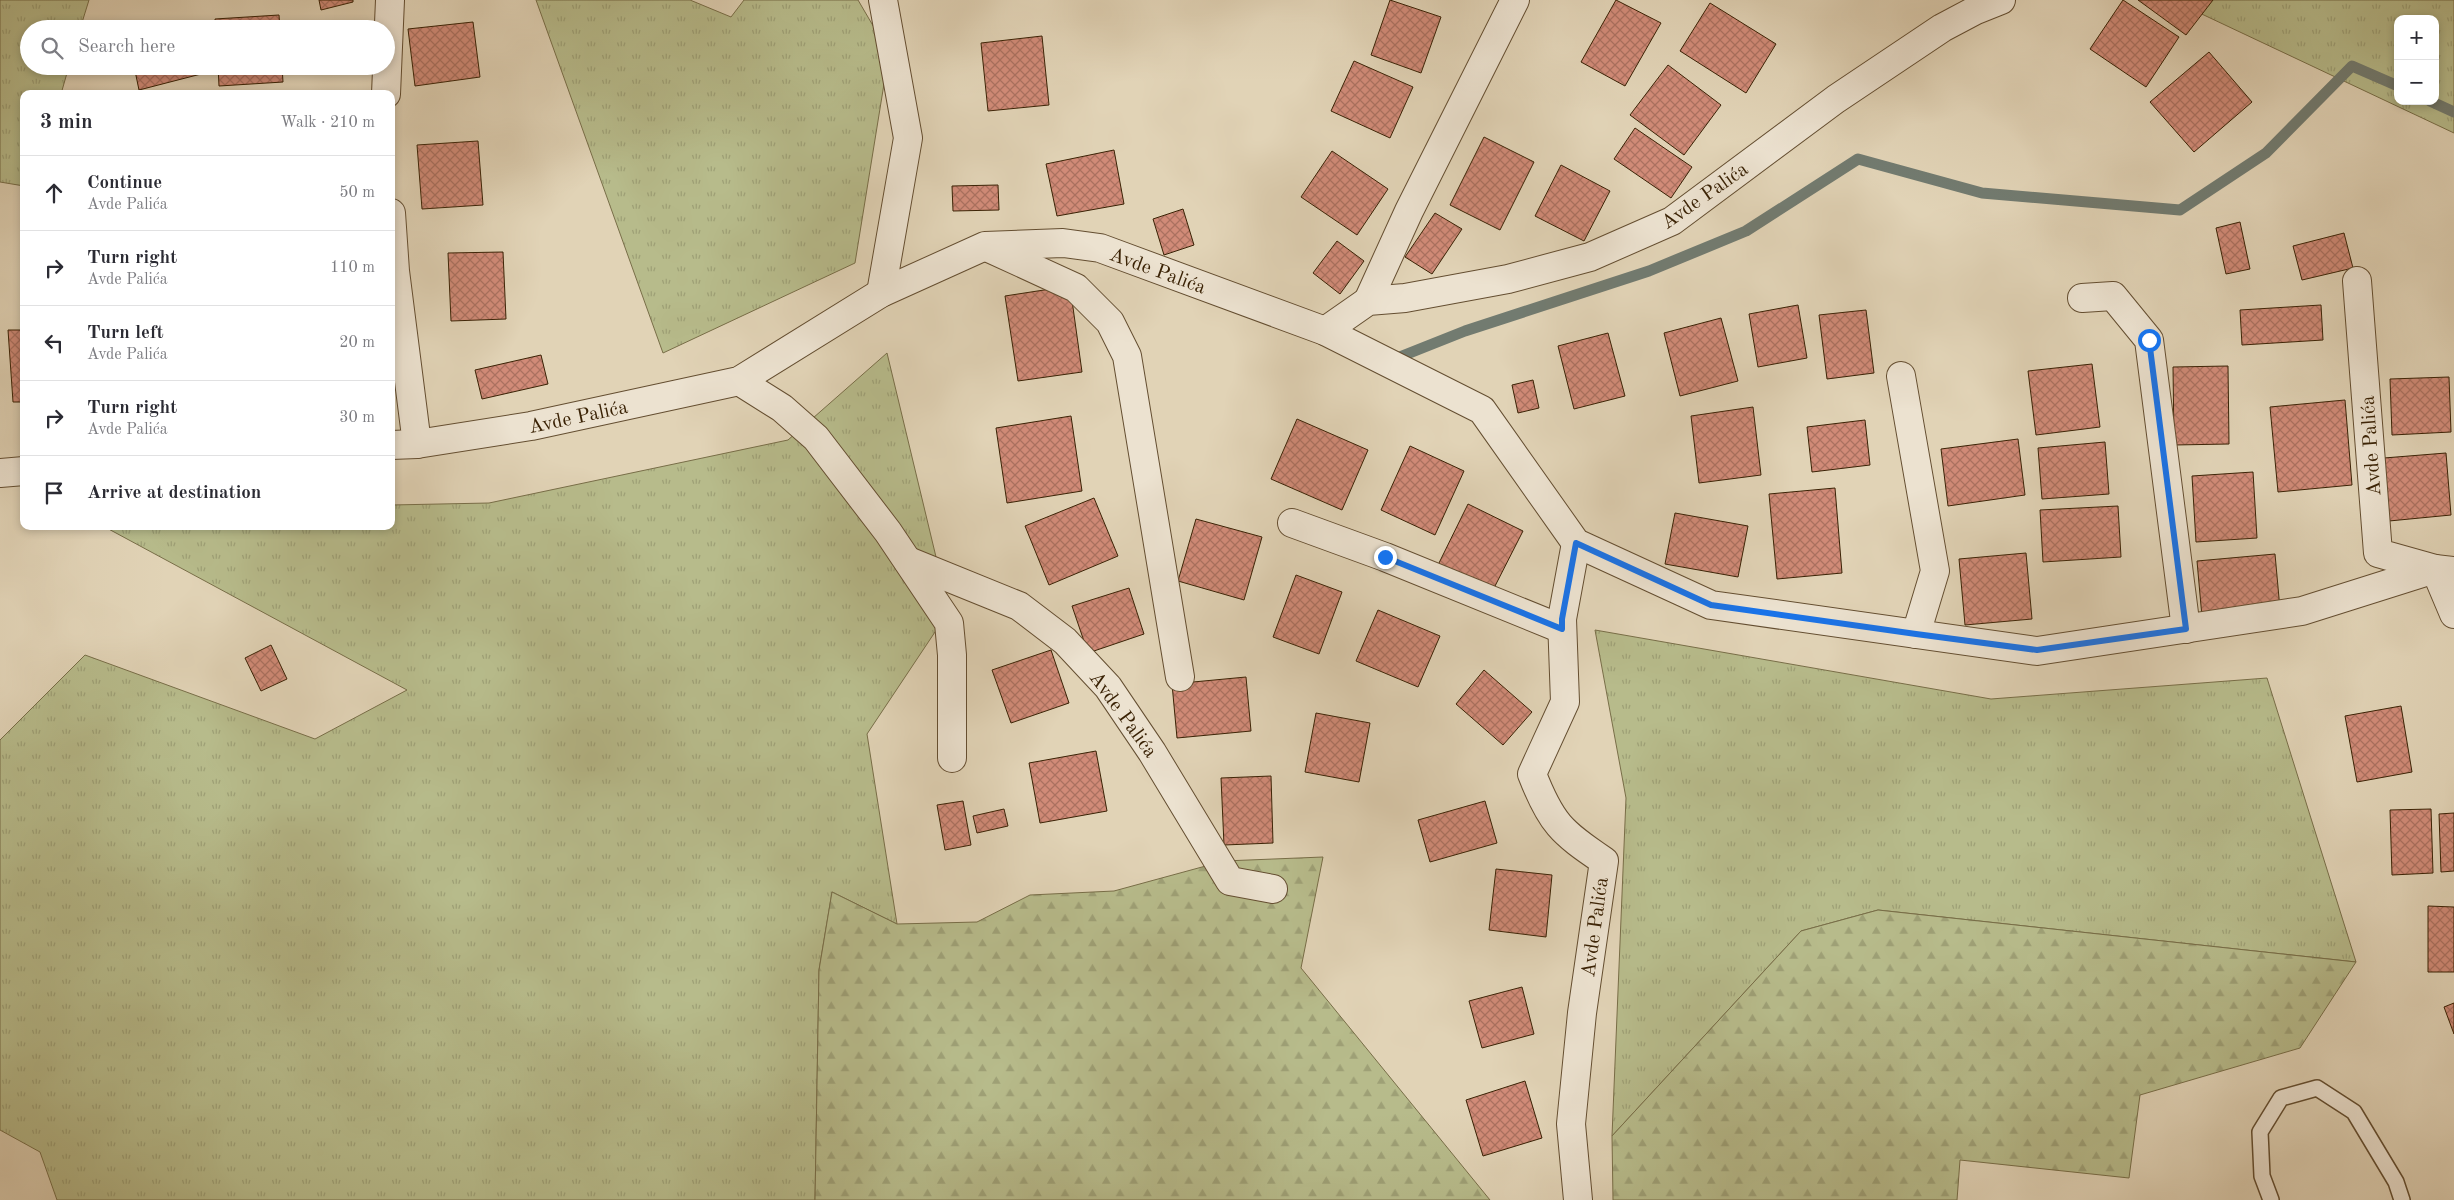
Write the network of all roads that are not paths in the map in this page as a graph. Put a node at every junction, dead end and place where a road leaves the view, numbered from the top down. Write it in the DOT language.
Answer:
graph roads {
  1 [pos="390,0"];
  2 [pos="883,0"];
  3 [pos="1515,0"];
  4 [pos="2001,0"];
  5 [pos="389,20"];
  6 [pos="387,75"];
  7 [pos="386,90"];
  8 [pos="985,246"];
  9 [pos="395,271"];
  10 [pos="2357,281"];
  11 [pos="881,293"];
  12 [pos="2082,298"];
  13 [pos="1368,301"];
  14 [pos="1325,331"];
  15 [pos="1901,376"];
  16 [pos="739,381"];
  17 [pos="404,445"];
  18 [pos="20,471"];
  19 [pos="0,473"];
  20 [pos="1292,523"];
  21 [pos="1576,543"];
  22 [pos="908,561"];
  23 [pos="2444,570"];
  24 [pos="2454,614"];
  25 [pos="1562,629"];
  26 [pos="2186,629"];
  27 [pos="1916,634"];
  28 [pos="1180,677"];
  29 [pos="952,758"];
  30 [pos="1273,889"];
  31 [pos="1578,1200"];
  32 [pos="2271,1200"];
  33 [pos="2402,1200"];
  1 -- 5 [label="street"];
  2 -- 11 [label="street"];
  3 -- 13 [label="street"];
  4 -- 13 [label="street, Avde Palića"];
  6 -- 7 [label="street"];
  8 -- 11 [label="street, Avde Palića"];
  8 -- 14 [label="street, Avde Palića"];
  8 -- 28 [label="street"];
  9 -- 17 [label="street, Avde Palića"];
  10 -- 23 [label="street, Avde Palića"];
  11 -- 16 [label="street, Avde Palića"];
  12 -- 26 [label="street"];
  13 -- 14 [label="street"];
  14 -- 21 [label="street, Avde Palića"];
  15 -- 27 [label="street"];
  16 -- 17 [label="street, Avde Palića"];
  16 -- 22 [label="street"];
  18 -- 19 [label="street"];
  20 -- 25 [label="street"];
  21 -- 25 [label="street, Avde Palića"];
  21 -- 27 [label="street"];
  22 -- 29 [label="street"];
  22 -- 30 [label="street, Avde Palića"];
  23 -- 24 [label="street"];
  23 -- 26 [label="street"];
  25 -- 31 [label="street, Avde Palića"];
  26 -- 27 [label="street"];
  32 -- 33 [label="lane"];
}
